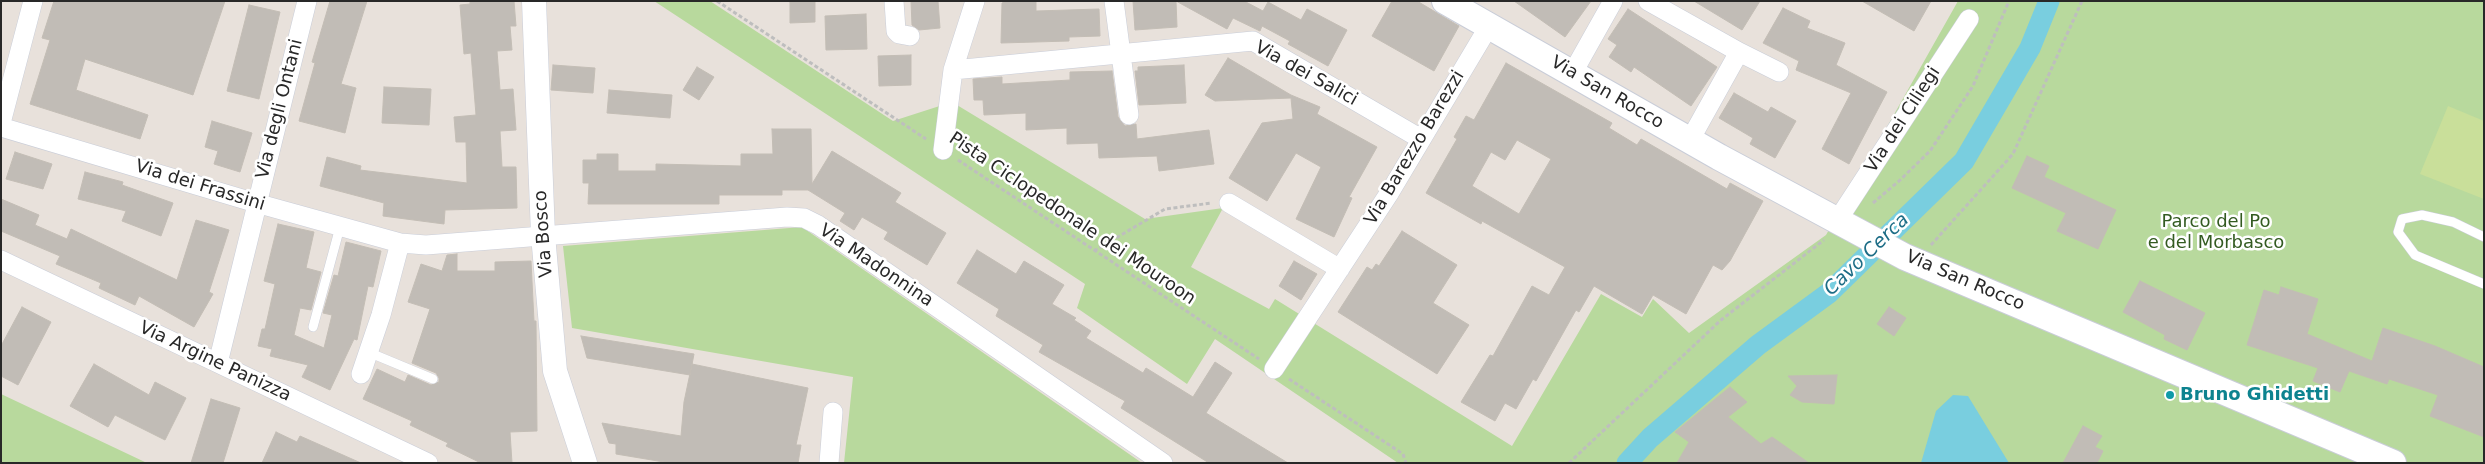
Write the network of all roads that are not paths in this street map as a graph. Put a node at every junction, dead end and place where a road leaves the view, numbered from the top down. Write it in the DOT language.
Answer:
graph roads {
  1 [pos="33,1"];
  2 [pos="534,1"];
  3 [pos="894,1"];
  4 [pos="975,1"];
  5 [pos="1114,1"];
  6 [pos="1613,1"];
  7 [pos="1648,1"];
  8 [pos="303,2"];
  9 [pos="1448,2"];
  10 [pos="1969,18"];
  11 [pos="1488,26"];
  12 [pos="910,36"];
  13 [pos="1739,52"];
  14 [pos="1122,54"];
  15 [pos="954,70"];
  16 [pos="1779,72"];
  17 [pos="1572,74"];
  18 [pos="1129,115"];
  19 [pos="1,125"];
  20 [pos="1421,139"];
  21 [pos="1690,140"];
  22 [pos="943,150"];
  23 [pos="1228,203"];
  24 [pos="256,204"];
  25 [pos="340,227"];
  26 [pos="1838,229"];
  27 [pos="543,235"];
  28 [pos="2484,237"];
  29 [pos="400,243"];
  30 [pos="1,260"];
  31 [pos="1340,269"];
  32 [pos="2484,284"];
  33 [pos="313,327"];
  34 [pos="368,352"];
  35 [pos="218,364"];
  36 [pos="1274,369"];
  37 [pos="361,374"];
  38 [pos="433,379"];
  39 [pos="834,412"];
  40 [pos="428,463"];
  41 [pos="585,463"];
  42 [pos="830,463"];
  43 [pos="1163,463"];
  44 [pos="2393,463"];
  1 -- 19 [label="street"];
  2 -- 27 [label="street, Via Bosco"];
  3 -- 12 [label="street"];
  4 -- 15 [label="street"];
  5 -- 14 [label="street"];
  6 -- 17 [label="street"];
  7 -- 13 [label="street"];
  8 -- 24 [label="street, Via degli Ontani"];
  9 -- 11 [label="main road, Via San Rocco"];
  10 -- 26 [label="street, Via dei Ciliegi"];
  11 -- 17 [label="main road, Via San Rocco"];
  11 -- 20 [label="street, Via Barezzo Barezzi"];
  13 -- 16 [label="street"];
  13 -- 21 [label="street"];
  14 -- 15 [label="street, Via dei Salici"];
  14 -- 18 [label="street"];
  14 -- 20 [label="street, Via dei Salici"];
  15 -- 22 [label="street"];
  17 -- 21 [label="main road, Via San Rocco"];
  19 -- 24 [label="street, Via dei Frassini"];
  20 -- 31 [label="street, Via Barezzo Barezzi"];
  21 -- 26 [label="main road, Via San Rocco"];
  23 -- 31 [label="street"];
  24 -- 25 [label="street, Via dei Frassini"];
  24 -- 35 [label="street, Via degli Ontani"];
  25 -- 29 [label="street, Via dei Frassini"];
  25 -- 33 [label="lane"];
  26 -- 44 [label="main road, Via San Rocco"];
  27 -- 29 [label="street, Via dei Frassini"];
  27 -- 41 [label="street, Via Bosco"];
  27 -- 43 [label="street, Via Madonnina"];
  28 -- 32 [label="lane"];
  29 -- 34 [label="street"];
  30 -- 35 [label="street, Via Argine Panizza"];
  31 -- 36 [label="street, Via Barezzo Barezzi"];
  34 -- 37 [label="street"];
  34 -- 38 [label="lane"];
  35 -- 40 [label="street, Via Argine Panizza"];
  39 -- 42 [label="street"];
}
